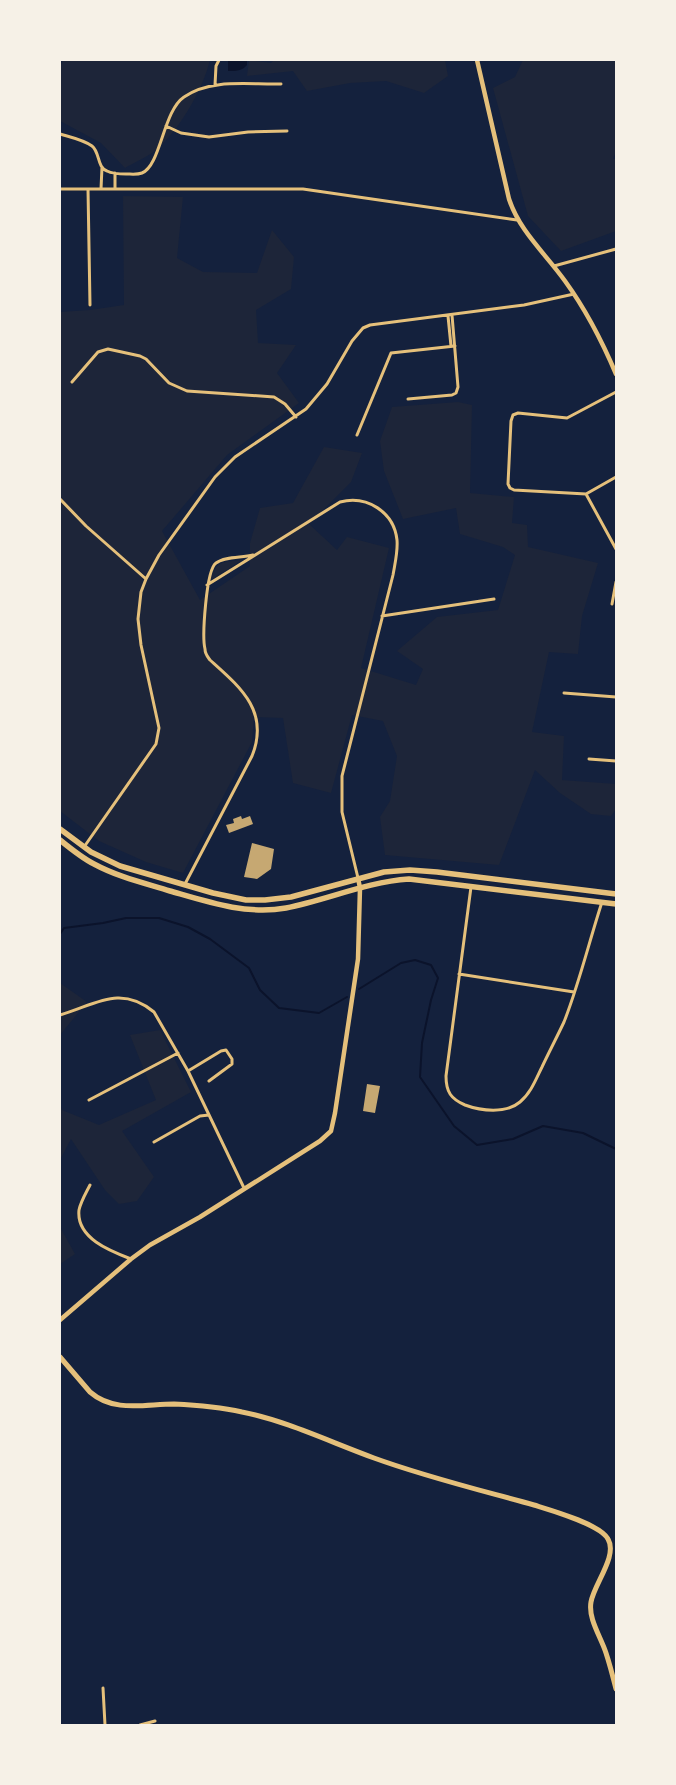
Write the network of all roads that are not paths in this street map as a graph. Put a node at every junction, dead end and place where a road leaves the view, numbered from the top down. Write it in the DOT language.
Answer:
graph roads {
  1 [pos="219,60"];
  2 [pos="477,60"];
  3 [pos="281,84"];
  4 [pos="215,85"];
  5 [pos="166,126"];
  6 [pos="287,131"];
  7 [pos="60,134"];
  8 [pos="102,168"];
  9 [pos="115,173"];
  10 [pos="60,189"];
  11 [pos="88,189"];
  12 [pos="101,189"];
  13 [pos="115,189"];
  14 [pos="517,220"];
  15 [pos="616,249"];
  16 [pos="554,266"];
  17 [pos="574,294"];
  18 [pos="90,305"];
  19 [pos="450,315"];
  20 [pos="453,346"];
  21 [pos="616,374"];
  22 [pos="72,382"];
  23 [pos="616,392"];
  24 [pos="408,399"];
  25 [pos="296,417"];
  26 [pos="357,435"];
  27 [pos="616,477"];
  28 [pos="586,494"];
  29 [pos="60,499"];
  30 [pos="616,549"];
  31 [pos="256,554"];
  32 [pos="146,579"];
  33 [pos="616,582"];
  34 [pos="207,585"];
  35 [pos="494,599"];
  36 [pos="612,604"];
  37 [pos="382,616"];
  38 [pos="564,693"];
  39 [pos="616,697"];
  40 [pos="589,760"];
  41 [pos="616,761"];
  42 [pos="60,829"];
  43 [pos="60,840"];
  44 [pos="83,847"];
  45 [pos="80,856"];
  46 [pos="459,875"];
  47 [pos="358,878"];
  48 [pos="498,879"];
  49 [pos="434,881"];
  50 [pos="185,885"];
  51 [pos="472,886"];
  52 [pos="360,888"];
  53 [pos="162,889"];
  54 [pos="596,891"];
  55 [pos="616,894"];
  56 [pos="584,900"];
  57 [pos="602,902"];
  58 [pos="616,904"];
  59 [pos="459,974"];
  60 [pos="574,992"];
  61 [pos="60,1015"];
  62 [pos="178,1053"];
  63 [pos="188,1071"];
  64 [pos="209,1081"];
  65 [pos="88,1100"];
  66 [pos="209,1115"];
  67 [pos="154,1142"];
  68 [pos="90,1184"];
  69 [pos="244,1188"];
  70 [pos="131,1259"];
  71 [pos="60,1320"];
  72 [pos="60,1356"];
  73 [pos="103,1688"];
  74 [pos="616,1689"];
  75 [pos="155,1721"];
  76 [pos="105,1725"];
  77 [pos="140,1725"];
  1 -- 4 [label="street"];
  2 -- 14 [label="street"];
  3 -- 4 [label="street"];
  4 -- 5 [label="street"];
  5 -- 6 [label="street"];
  5 -- 9 [label="street"];
  7 -- 8 [label="street"];
  8 -- 9 [label="street"];
  8 -- 12 [label="street"];
  9 -- 13 [label="street"];
  10 -- 11 [label="street"];
  11 -- 12 [label="street"];
  11 -- 18 [label="street"];
  12 -- 13 [label="street"];
  13 -- 14 [label="street"];
  14 -- 16 [label="street"];
  15 -- 16 [label="street"];
  16 -- 17 [label="street"];
  17 -- 19 [label="street"];
  17 -- 21 [label="street"];
  19 -- 20 [label="street"];
  19 -- 25 [label="street"];
  20 -- 24 [label="street"];
  20 -- 26 [label="street"];
  22 -- 25 [label="street"];
  23 -- 28 [label="street"];
  25 -- 32 [label="street"];
  27 -- 28 [label="street"];
  28 -- 30 [label="street"];
  29 -- 32 [label="street"];
  31 -- 34 [label="street"];
  31 -- 34 [label="street"];
  31 -- 37 [label="street"];
  32 -- 44 [label="street"];
  33 -- 36 [label="street"];
  34 -- 50 [label="street"];
  35 -- 37 [label="street"];
  37 -- 47 [label="street"];
  38 -- 39 [label="street"];
  40 -- 41 [label="street"];
  42 -- 44 [label="main road"];
  43 -- 45 [label="main road"];
  44 -- 45 [label="main road"];
  44 -- 50 [label="main road"];
  45 -- 53 [label="main road"];
  46 -- 47 [label="main road"];
  46 -- 48 [label="main road"];
  46 -- 49 [label="main road"];
  47 -- 50 [label="main road"];
  47 -- 52 [label="street"];
  48 -- 51 [label="main road"];
  48 -- 54 [label="main road"];
  49 -- 51 [label="main road"];
  49 -- 52 [label="main road"];
  50 -- 53 [label="main road"];
  51 -- 56 [label="main road"];
  51 -- 59 [label="street"];
  52 -- 53 [label="main road"];
  52 -- 69 [label="street"];
  54 -- 55 [label="main road"];
  54 -- 56 [label="main road"];
  55 -- 57 [label="main road"];
  56 -- 57 [label="main road"];
  57 -- 58 [label="main road"];
  57 -- 60 [label="street"];
  59 -- 60 [label="street"];
  59 -- 60 [label="street"];
  61 -- 62 [label="street"];
  62 -- 63 [label="street"];
  62 -- 65 [label="street"];
  63 -- 64 [label="street"];
  63 -- 66 [label="street"];
  66 -- 67 [label="street"];
  66 -- 69 [label="street"];
  68 -- 70 [label="street"];
  69 -- 70 [label="street"];
  70 -- 71 [label="street"];
  72 -- 74 [label="main road"];
  73 -- 76 [label="street"];
  75 -- 77 [label="street"];
}
